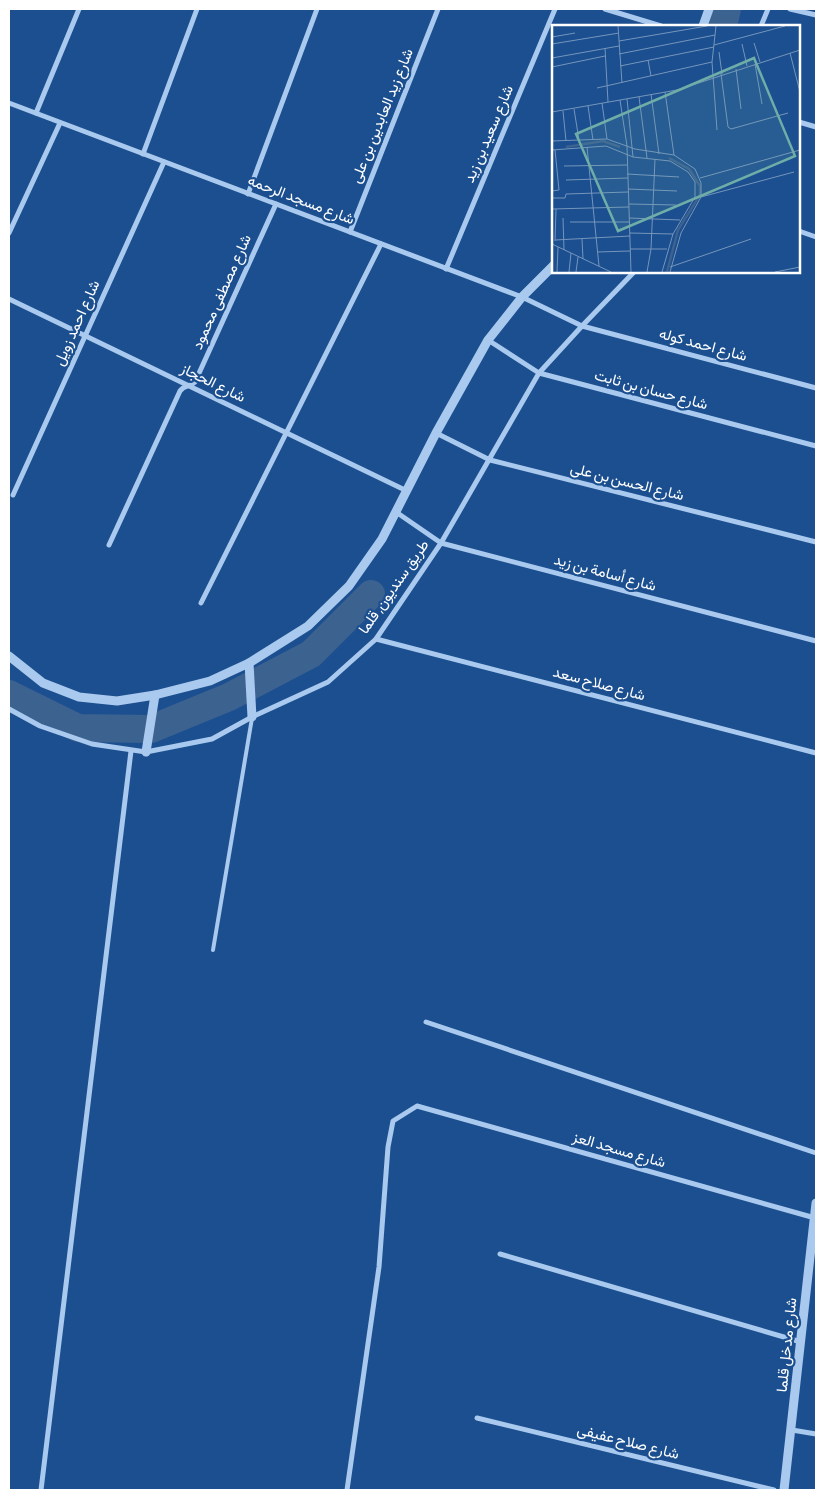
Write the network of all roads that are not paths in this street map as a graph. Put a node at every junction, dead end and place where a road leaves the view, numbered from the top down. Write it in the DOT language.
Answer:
graph roads {
  1 [pos="78,9"];
  2 [pos="197,9"];
  3 [pos="317,9"];
  4 [pos="438,9"];
  5 [pos="555,9"];
  6 [pos="605,9"];
  7 [pos="709,9"];
  8 [pos="768,9"];
  9 [pos="790,9"];
  10 [pos="816,15"];
  11 [pos="658,25"];
  12 [pos="703,25"];
  13 [pos="761,25"];
  14 [pos="9,103"];
  15 [pos="36,113"];
  16 [pos="800,122"];
  17 [pos="60,123"];
  18 [pos="816,127"];
  19 [pos="144,154"];
  20 [pos="164,162"];
  21 [pos="248,194"];
  22 [pos="276,204"];
  23 [pos="350,232"];
  24 [pos="800,232"];
  25 [pos="9,234"];
  26 [pos="816,237"];
  27 [pos="381,244"];
  28 [pos="552,268"];
  29 [pos="446,269"];
  30 [pos="634,272"];
  31 [pos="522,297"];
  32 [pos="9,299"];
  33 [pos="582,326"];
  34 [pos="86,336"];
  35 [pos="488,340"];
  36 [pos="539,373"];
  37 [pos="190,386"];
  38 [pos="816,388"];
  39 [pos="287,432"];
  40 [pos="436,433"];
  41 [pos="816,446"];
  42 [pos="490,460"];
  43 [pos="407,490"];
  44 [pos="13,495"];
  45 [pos="396,512"];
  46 [pos="816,542"];
  47 [pos="441,543"];
  48 [pos="109,545"];
  49 [pos="201,603"];
  50 [pos="376,639"];
  51 [pos="816,641"];
  52 [pos="9,656"];
  53 [pos="248,663"];
  54 [pos="155,695"];
  55 [pos="9,709"];
  56 [pos="252,717"];
  57 [pos="131,751"];
  58 [pos="146,752"];
  59 [pos="816,753"];
  60 [pos="213,950"];
  61 [pos="426,1022"];
  62 [pos="816,1153"];
  63 [pos="816,1203"];
  64 [pos="815,1224"];
  65 [pos="500,1254"];
  66 [pos="801,1342"];
  67 [pos="477,1418"];
  68 [pos="792,1430"];
  69 [pos="816,1434"];
  70 [pos="41,1490"];
  71 [pos="347,1490"];
  72 [pos="774,1490"];
  73 [pos="784,1490"];
  1 -- 15 [label="street"];
  2 -- 19 [label="street"];
  3 -- 21 [label="street"];
  4 -- 23 [label="street, شارع زيد العابدين بن على"];
  5 -- 29 [label="street, شارع سعيد بن زيد"];
  6 -- 11 [label="street"];
  7 -- 12 [label="street"];
  8 -- 13 [label="street"];
  9 -- 10 [label="street"];
  14 -- 15 [label="street, شارع مسجد الرحمه"];
  15 -- 17 [label="street, شارع مسجد الرحمه"];
  16 -- 18 [label="street"];
  17 -- 19 [label="street, شارع مسجد الرحمه"];
  17 -- 25 [label="street"];
  19 -- 20 [label="street, شارع مسجد الرحمه"];
  20 -- 21 [label="street, شارع مسجد الرحمه"];
  20 -- 34 [label="street, شارع احمد زويل"];
  21 -- 22 [label="street, شارع مسجد الرحمه"];
  22 -- 23 [label="street, شارع مسجد الرحمه"];
  22 -- 37 [label="street, شارع مصطفى محمود"];
  23 -- 27 [label="street, شارع مسجد الرحمه"];
  24 -- 26 [label="street"];
  27 -- 29 [label="street, شارع مسجد الرحمه"];
  27 -- 39 [label="street"];
  28 -- 31 [label="street"];
  29 -- 31 [label="street, شارع مسجد الرحمه"];
  30 -- 33 [label="street, طريق سنديون, قلما"];
  31 -- 33 [label="street, شارع مسجد الرحمه"];
  31 -- 35 [label="street"];
  32 -- 34 [label="street, شارع الحجاز"];
  33 -- 36 [label="street, طريق سنديون, قلما"];
  33 -- 38 [label="street, شارع احمد كوله"];
  34 -- 37 [label="street, شارع الحجاز"];
  34 -- 44 [label="street, شارع احمد زويل"];
  35 -- 36 [label="street, شارع حسان بن ثابت"];
  35 -- 40 [label="street"];
  36 -- 41 [label="street, شارع حسان بن ثابت"];
  36 -- 42 [label="street, طريق سنديون, قلما"];
  37 -- 39 [label="street, شارع الحجاز"];
  37 -- 48 [label="street, شارع مصطفى محمود"];
  39 -- 43 [label="street, شارع الحجاز"];
  39 -- 49 [label="street"];
  40 -- 42 [label="street, شارع الحسن بن على"];
  40 -- 43 [label="street"];
  42 -- 46 [label="street, شارع الحسن بن على"];
  42 -- 47 [label="street, طريق سنديون, قلما"];
  43 -- 45 [label="street"];
  45 -- 47 [label="street, شارع أسامة بن زيد"];
  45 -- 53 [label="street"];
  47 -- 50 [label="street, طريق سنديون, قلما"];
  47 -- 51 [label="street, شارع أسامة بن زيد"];
  50 -- 56 [label="street, طريق سنديون, قلما"];
  50 -- 59 [label="street, شارع صلاح سعد"];
  52 -- 54 [label="street"];
  53 -- 54 [label="street"];
  53 -- 56 [label="street"];
  54 -- 58 [label="street"];
  55 -- 57 [label="street, طريق سنديون, قلما"];
  56 -- 58 [label="street, طريق سنديون, قلما"];
  56 -- 60 [label="lane"];
  57 -- 58 [label="street, طريق سنديون, قلما"];
  57 -- 70 [label="street"];
  61 -- 62 [label="street"];
  63 -- 64 [label="street, شارع مدخل قلما"];
  64 -- 66 [label="street, شارع مدخل قلما"];
  64 -- 71 [label="street, شارع مسجد العز"];
  65 -- 66 [label="street"];
  66 -- 68 [label="street, شارع مدخل قلما"];
  67 -- 72 [label="street, شارع صلاح عفيفى"];
  68 -- 69 [label="street"];
  68 -- 73 [label="street, شارع مدخل قلما"];
}
